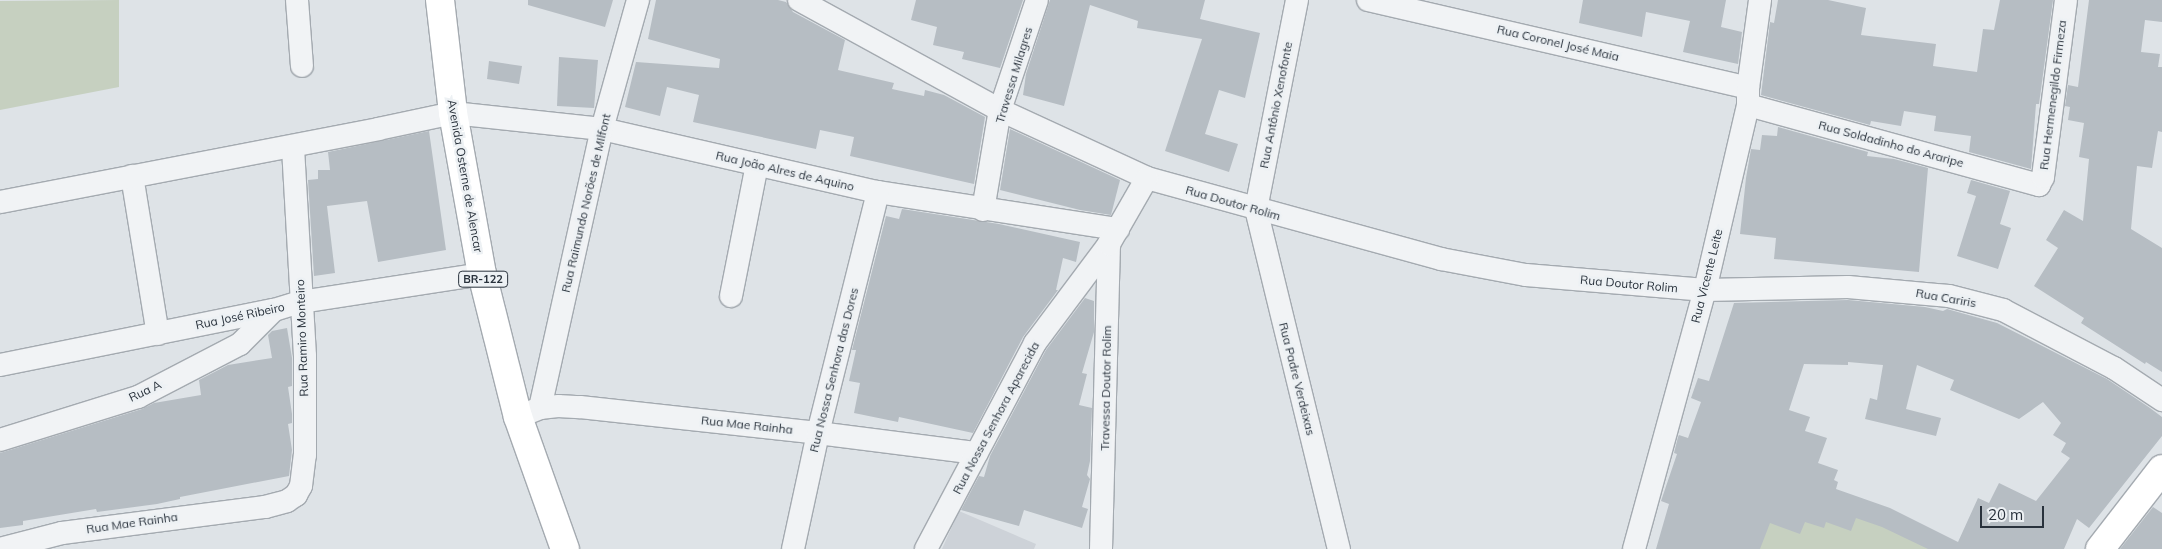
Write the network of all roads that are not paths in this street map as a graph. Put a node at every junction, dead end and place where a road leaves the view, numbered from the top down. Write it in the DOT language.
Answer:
graph roads {
  1 [pos="297,0"];
  2 [pos="440,0"];
  3 [pos="638,0"];
  4 [pos="800,0"];
  5 [pos="1037,0"];
  6 [pos="1297,0"];
  7 [pos="1368,0"];
  8 [pos="1760,0"];
  9 [pos="2066,0"];
  10 [pos="1428,6"];
  11 [pos="302,66"];
  12 [pos="1748,97"];
  13 [pos="1000,110"];
  14 [pos="453,112"];
  15 [pos="602,130"];
  16 [pos="293,146"];
  17 [pos="757,165"];
  18 [pos="132,176"];
  19 [pos="1147,178"];
  20 [pos="2034,184"];
  21 [pos="878,192"];
  22 [pos="0,202"];
  23 [pos="1256,209"];
  24 [pos="983,210"];
  25 [pos="1113,236"];
  26 [pos="482,274"];
  27 [pos="1704,290"];
  28 [pos="731,296"];
  29 [pos="301,302"];
  30 [pos="274,310"];
  31 [pos="158,334"];
  32 [pos="0,365"];
  33 [pos="2162,400"];
  34 [pos="529,413"];
  35 [pos="818,433"];
  36 [pos="0,440"];
  37 [pos="977,453"];
  38 [pos="2162,469"];
  39 [pos="265,507"];
  40 [pos="0,549"];
  41 [pos="565,549"];
  42 [pos="793,549"];
  43 [pos="926,549"];
  44 [pos="1101,549"];
  45 [pos="1339,549"];
  46 [pos="1634,549"];
  47 [pos="2100,549"];
  1 -- 11 [label="street"];
  2 -- 14 [label="main road, Avenida Osterne de Alencar / BR-122"];
  3 -- 15 [label="street, Rua Raimundo Norões de MIlfont"];
  4 -- 13 [label="street, Rua Doutor Rolim"];
  5 -- 13 [label="street, Travessa Milagres"];
  6 -- 23 [label="street, Rua Antônio Xenofonte"];
  7 -- 10 [label="street, Rua Coronel José Maia"];
  8 -- 12 [label="street, Rua Vicente Leite"];
  9 -- 20 [label="street, Rua Hermenegildo Firmeza"];
  10 -- 12 [label="street, Rua Coronel José Maia"];
  12 -- 20 [label="street, Rua Soldadinho do Araripe"];
  12 -- 27 [label="street, Rua Vicente Leite"];
  13 -- 19 [label="street, Rua Doutor Rolim"];
  13 -- 24 [label="street, Travessa Milagres"];
  14 -- 15 [label="street, Rua João Alres de Aquino"];
  14 -- 16 [label="street"];
  14 -- 26 [label="main road, Avenida Osterne de Alencar / BR-122"];
  15 -- 17 [label="street, Rua João Alres de Aquino"];
  15 -- 34 [label="street, Rua Raimundo Norões de MIlfont"];
  16 -- 18 [label="street"];
  16 -- 29 [label="street, Rua Ramiro Monteiro"];
  17 -- 21 [label="street, Rua João Alres de Aquino"];
  17 -- 28 [label="street"];
  18 -- 22 [label="street"];
  18 -- 31 [label="street"];
  19 -- 23 [label="street, Rua Doutor Rolim"];
  19 -- 25 [label="street, Rua Nossa Senhora Aparecida"];
  21 -- 24 [label="street, Rua João Alres de Aquino"];
  21 -- 35 [label="street, Rua Nossa Senhora das Dores"];
  23 -- 27 [label="street, Rua Doutor Rolim"];
  23 -- 45 [label="street, Rua Padre Verdeixas"];
  24 -- 25 [label="street, Rua João Alres de Aquino"];
  25 -- 37 [label="street, Rua Nossa Senhora Aparecida"];
  25 -- 44 [label="street, Travessa Doutor Rolim"];
  26 -- 29 [label="street, Rua José Ribeiro"];
  26 -- 34 [label="main road, Avenida Osterne de Alencar / BR-122"];
  27 -- 33 [label="street, Rua Cariris"];
  27 -- 46 [label="street, Rua Vicente Leite"];
  29 -- 30 [label="street, Rua José Ribeiro"];
  29 -- 39 [label="street, Rua Ramiro Monteiro"];
  30 -- 31 [label="street, Rua José Ribeiro"];
  30 -- 36 [label="street, Rua A"];
  31 -- 32 [label="street, Rua José Ribeiro"];
  34 -- 35 [label="street, Rua Mae Rainha"];
  34 -- 41 [label="main road, Avenida Osterne de Alencar / BR-122"];
  35 -- 37 [label="street, Rua Mae Rainha"];
  35 -- 42 [label="street, Rua Nossa Senhora das Dores"];
  37 -- 43 [label="street, Rua Nossa Senhora Aparecida"];
  38 -- 47 [label="main road"];
  39 -- 40 [label="street, Rua Mae Rainha"];
}
